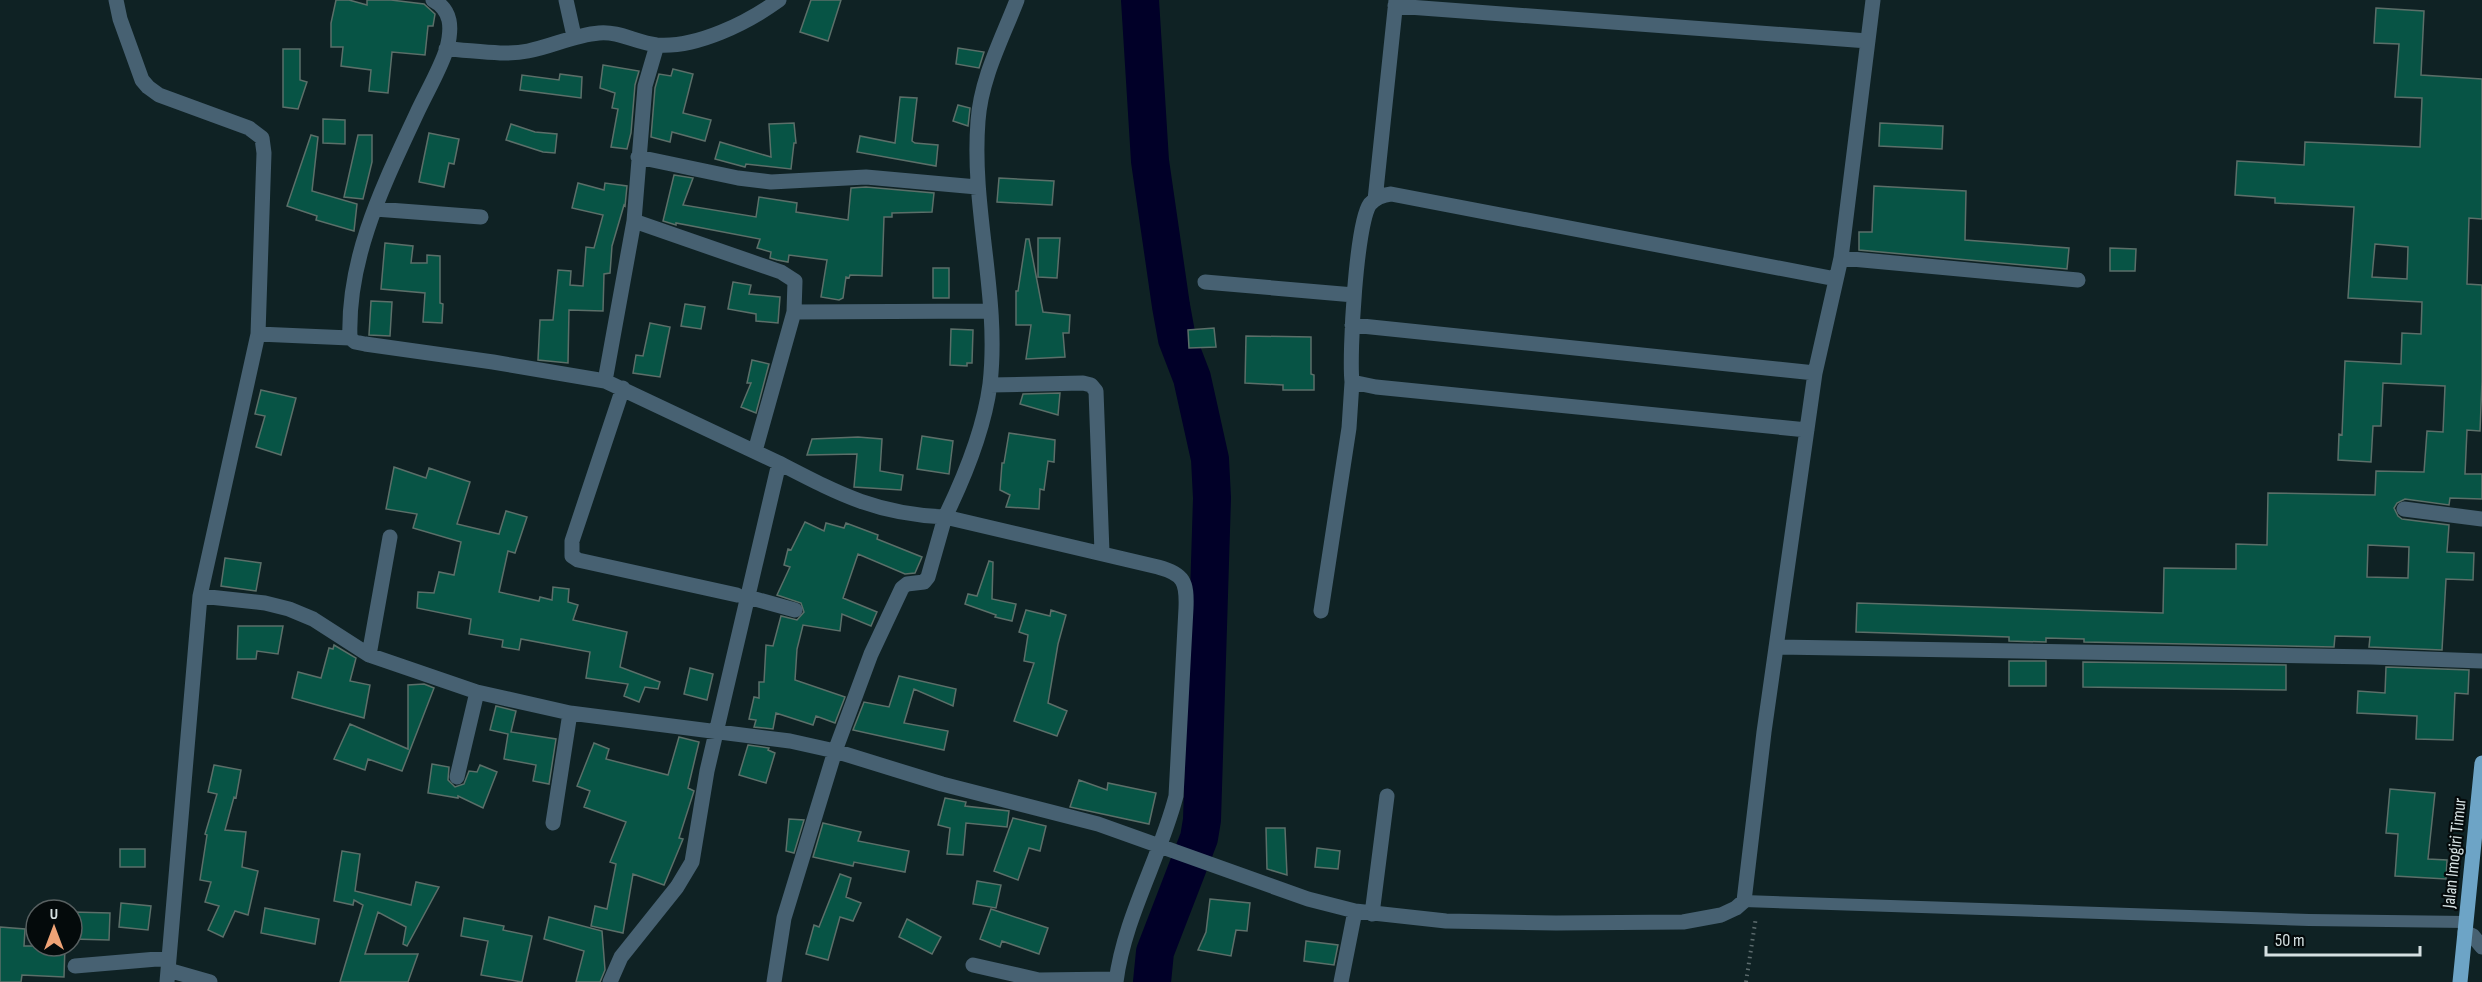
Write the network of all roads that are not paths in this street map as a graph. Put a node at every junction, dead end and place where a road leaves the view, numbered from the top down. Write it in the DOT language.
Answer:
graph roads {
  1 [pos="116,0"];
  2 [pos="433,0"];
  3 [pos="566,0"];
  4 [pos="779,0"];
  5 [pos="1017,0"];
  6 [pos="1873,0"];
  7 [pos="1396,3"];
  8 [pos="574,36"];
  9 [pos="1868,41"];
  10 [pos="657,45"];
  11 [pos="446,49"];
  12 [pos="638,157"];
  13 [pos="977,187"];
  14 [pos="1375,200"];
  15 [pos="375,209"];
  16 [pos="481,217"];
  17 [pos="634,221"];
  18 [pos="1841,258"];
  19 [pos="1836,279"];
  20 [pos="2078,280"];
  21 [pos="1205,282"];
  22 [pos="1354,295"];
  23 [pos="990,311"];
  24 [pos="794,312"];
  25 [pos="1352,325"];
  26 [pos="258,334"];
  27 [pos="350,338"];
  28 [pos="1815,373"];
  29 [pos="605,381"];
  30 [pos="1352,382"];
  31 [pos="990,385"];
  32 [pos="623,388"];
  33 [pos="1807,430"];
  34 [pos="755,451"];
  35 [pos="779,463"];
  36 [pos="2404,509"];
  37 [pos="945,517"];
  38 [pos="2482,519"];
  39 [pos="390,537"];
  40 [pos="1102,552"];
  41 [pos="200,596"];
  42 [pos="743,596"];
  43 [pos="795,610"];
  44 [pos="1321,611"];
  45 [pos="1776,647"];
  46 [pos="369,655"];
  47 [pos="2482,661"];
  48 [pos="477,692"];
  49 [pos="570,713"];
  50 [pos="716,731"];
  51 [pos="835,751"];
  52 [pos="2482,763"];
  53 [pos="457,777"];
  54 [pos="1387,796"];
  55 [pos="553,823"];
  56 [pos="1165,848"];
  57 [pos="1752,901"];
  58 [pos="1355,911"];
  59 [pos="1372,914"];
  60 [pos="2466,927"];
  61 [pos="2482,947"];
  62 [pos="973,965"];
  63 [pos="75,966"];
  64 [pos="168,970"];
  65 [pos="1116,980"];
  66 [pos="210,982"];
  67 [pos="610,982"];
  68 [pos="774,982"];
  69 [pos="1341,982"];
  70 [pos="2460,982"];
  1 -- 26 [label="street"];
  2 -- 11 [label="street"];
  3 -- 8 [label="street"];
  4 -- 10 [label="street"];
  5 -- 13 [label="street"];
  6 -- 9 [label="street"];
  7 -- 9 [label="street"];
  7 -- 14 [label="street"];
  8 -- 10 [label="street"];
  8 -- 11 [label="street"];
  9 -- 18 [label="street"];
  10 -- 12 [label="street"];
  11 -- 15 [label="street"];
  12 -- 13 [label="street"];
  12 -- 17 [label="street"];
  13 -- 23 [label="street"];
  14 -- 19 [label="street"];
  14 -- 22 [label="street"];
  15 -- 16 [label="street"];
  15 -- 27 [label="street"];
  17 -- 24 [label="street"];
  17 -- 29 [label="street"];
  18 -- 19 [label="street"];
  18 -- 20 [label="street"];
  19 -- 28 [label="street"];
  21 -- 22 [label="street"];
  22 -- 25 [label="street"];
  23 -- 24 [label="street"];
  23 -- 31 [label="street"];
  24 -- 34 [label="street"];
  25 -- 28 [label="street"];
  25 -- 30 [label="street"];
  26 -- 27 [label="street"];
  26 -- 41 [label="street"];
  27 -- 29 [label="street"];
  28 -- 33 [label="street"];
  29 -- 32 [label="street"];
  30 -- 33 [label="street"];
  30 -- 44 [label="street"];
  31 -- 37 [label="street"];
  31 -- 40 [label="street"];
  32 -- 34 [label="street"];
  32 -- 42 [label="street"];
  33 -- 45 [label="street"];
  34 -- 35 [label="street"];
  35 -- 37 [label="street"];
  35 -- 42 [label="street"];
  36 -- 38 [label="street"];
  37 -- 40 [label="street"];
  37 -- 51 [label="street"];
  39 -- 46 [label="street"];
  40 -- 56 [label="street"];
  41 -- 46 [label="street"];
  41 -- 64 [label="street"];
  42 -- 43 [label="street"];
  42 -- 50 [label="street"];
  45 -- 47 [label="street"];
  45 -- 57 [label="street"];
  46 -- 48 [label="street"];
  48 -- 49 [label="street"];
  48 -- 53 [label="street"];
  49 -- 50 [label="street"];
  49 -- 55 [label="street"];
  50 -- 51 [label="street"];
  50 -- 67 [label="street"];
  51 -- 56 [label="street"];
  51 -- 68 [label="street"];
  52 -- 60 [label="main road, Jalan Imogiri Timur"];
  54 -- 59 [label="street"];
  56 -- 58 [label="street"];
  56 -- 65 [label="street"];
  57 -- 59 [label="street"];
  57 -- 60 [label="lane"];
  58 -- 59 [label="street"];
  58 -- 69 [label="street"];
  60 -- 61 [label="street"];
  60 -- 70 [label="main road, Jalan Imogiri Timur"];
  62 -- 65 [label="street"];
  63 -- 64 [label="street"];
  64 -- 66 [label="street"];
}
